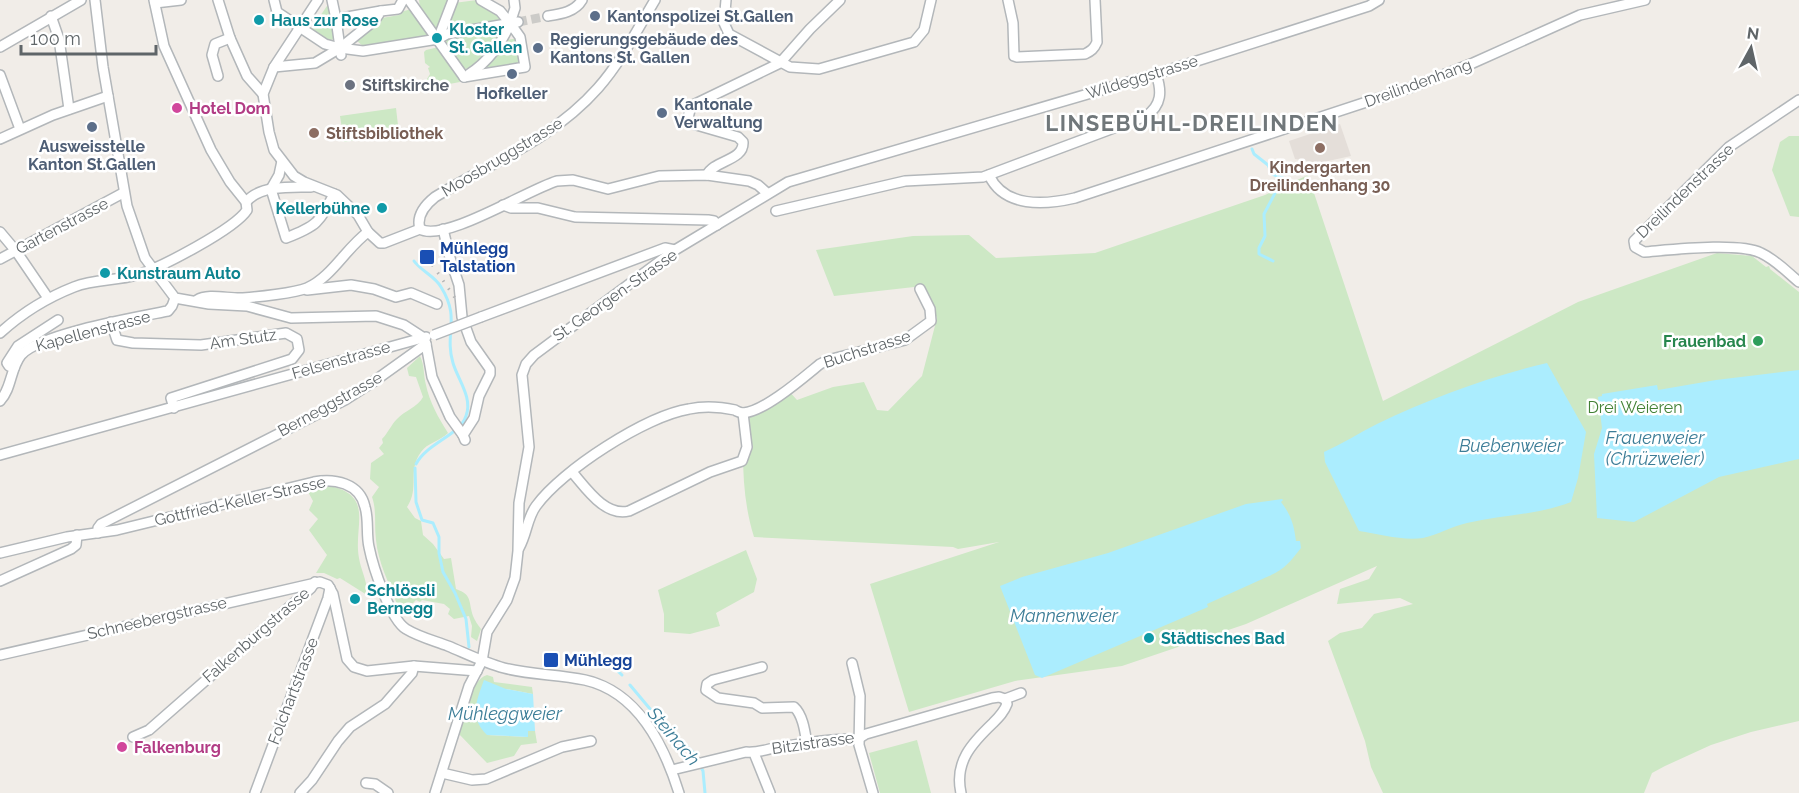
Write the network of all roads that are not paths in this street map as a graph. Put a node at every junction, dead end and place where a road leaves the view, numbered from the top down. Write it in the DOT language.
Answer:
graph roads {
  1 [pos="81,0"];
  2 [pos="95,0"];
  3 [pos="181,0"];
  4 [pos="218,0"];
  5 [pos="274,0"];
  6 [pos="318,0"];
  7 [pos="332,0"];
  8 [pos="403,0"];
  9 [pos="409,0"];
  10 [pos="454,0"];
  11 [pos="481,0"];
  12 [pos="514,0"];
  13 [pos="582,0"];
  14 [pos="655,0"];
  15 [pos="726,0"];
  16 [pos="840,0"];
  17 [pos="932,0"];
  18 [pos="1008,0"];
  19 [pos="1095,0"];
  20 [pos="1379,0"];
  21 [pos="1645,0"];
  22 [pos="154,2"];
  23 [pos="381,12"];
  24 [pos="51,16"];
  25 [pos="548,16"];
  26 [pos="336,19"];
  27 [pos="514,22"];
  28 [pos="299,27"];
  29 [pos="230,38"];
  30 [pos="438,39"];
  31 [pos="0,47"];
  32 [pos="341,52"];
  33 [pos="780,63"];
  34 [pos="274,67"];
  35 [pos="1156,74"];
  36 [pos="0,75"];
  37 [pos="218,76"];
  38 [pos="464,76"];
  39 [pos="263,94"];
  40 [pos="108,96"];
  41 [pos="1799,100"];
  42 [pos="69,109"];
  43 [pos="20,129"];
  44 [pos="0,139"];
  45 [pos="282,161"];
  46 [pos="707,175"];
  47 [pos="989,176"];
  48 [pos="316,187"];
  49 [pos="271,189"];
  50 [pos="123,193"];
  51 [pos="767,193"];
  52 [pos="334,194"];
  53 [pos="246,202"];
  54 [pos="503,205"];
  55 [pos="776,211"];
  56 [pos="717,225"];
  57 [pos="420,229"];
  58 [pos="443,229"];
  59 [pos="0,232"];
  60 [pos="368,232"];
  61 [pos="675,250"];
  62 [pos="16,251"];
  63 [pos="0,259"];
  64 [pos="152,268"];
  65 [pos="1799,282"];
  66 [pos="304,289"];
  67 [pos="921,289"];
  68 [pos="48,298"];
  69 [pos="175,298"];
  70 [pos="196,300"];
  71 [pos="437,304"];
  72 [pos="58,320"];
  73 [pos="111,322"];
  74 [pos="0,333"];
  75 [pos="425,341"];
  76 [pos="14,368"];
  77 [pos="0,401"];
  78 [pos="174,408"];
  79 [pos="743,413"];
  80 [pos="0,455"];
  81 [pos="572,472"];
  82 [pos="98,533"];
  83 [pos="76,535"];
  84 [pos="518,551"];
  85 [pos="0,553"];
  86 [pos="0,581"];
  87 [pos="315,582"];
  88 [pos="330,588"];
  89 [pos="0,655"];
  90 [pos="482,661"];
  91 [pos="852,663"];
  92 [pos="414,666"];
  93 [pos="762,667"];
  94 [pos="477,671"];
  95 [pos="1021,693"];
  96 [pos="1005,699"];
  97 [pos="133,737"];
  98 [pos="858,739"];
  99 [pos="591,741"];
  100 [pos="807,744"];
  101 [pos="754,753"];
  102 [pos="672,770"];
  103 [pos="442,773"];
  104 [pos="366,783"];
  105 [pos="255,793"];
  106 [pos="300,793"];
  107 [pos="388,793"];
  108 [pos="435,793"];
  109 [pos="679,793"];
  110 [pos="770,793"];
  111 [pos="873,793"];
  112 [pos="961,793"];
  1 -- 24 [label="street"];
  2 -- 40 [label="street"];
  3 -- 22 [label="street"];
  4 -- 29 [label="street"];
  5 -- 28 [label="street"];
  6 -- 28 [label="street"];
  7 -- 26 [label="street"];
  8 -- 23 [label="street"];
  9 -- 30 [label="street"];
  10 -- 30 [label="street"];
  11 -- 27 [label="street"];
  12 -- 27 [label="street"];
  13 -- 25 [label="street"];
  14 -- 57 [label="street, Moosbruggstrasse"];
  15 -- 33 [label="street"];
  16 -- 33 [label="street"];
  17 -- 33 [label="street"];
  18 -- 19 [label="street"];
  20 -- 35 [label="street, Wildeggstrasse"];
  21 -- 47 [label="street, Dreilindenhang"];
  22 -- 53 [label="street"];
  23 -- 26 [label="street"];
  23 -- 32 [label="street"];
  24 -- 31 [label="street"];
  24 -- 42 [label="street"];
  26 -- 32 [label="street"];
  27 -- 30 [label="street"];
  27 -- 38 [label="street"];
  27 -- 38 [label="street"];
  28 -- 32 [label="street"];
  28 -- 34 [label="street"];
  29 -- 37 [label="street"];
  29 -- 39 [label="street"];
  30 -- 32 [label="street"];
  30 -- 38 [label="street"];
  32 -- 34 [label="street"];
  33 -- 46 [label="street"];
  34 -- 39 [label="street"];
  35 -- 47 [label="street"];
  35 -- 51 [label="street, Wildeggstrasse"];
  36 -- 43 [label="street"];
  39 -- 45 [label="street"];
  40 -- 42 [label="street"];
  40 -- 50 [label="street"];
  41 -- 65 [label="street, Dreilindenstrasse"];
  42 -- 43 [label="street"];
  43 -- 44 [label="street"];
  45 -- 48 [label="street"];
  45 -- 49 [label="street"];
  46 -- 51 [label="street"];
  46 -- 54 [label="street"];
  47 -- 55 [label="street"];
  48 -- 49 [label="street"];
  48 -- 52 [label="street"];
  49 -- 52 [label="street"];
  49 -- 53 [label="street"];
  50 -- 62 [label="street, Gartenstrasse"];
  50 -- 64 [label="street"];
  51 -- 56 [label="street, St. Georgen-Strasse"];
  52 -- 60 [label="street"];
  53 -- 64 [label="street"];
  54 -- 56 [label="street"];
  54 -- 58 [label="street"];
  56 -- 61 [label="street, St. Georgen-Strasse"];
  57 -- 58 [label="street"];
  57 -- 60 [label="street"];
  58 -- 75 [label="street"];
  59 -- 62 [label="street"];
  60 -- 66 [label="street"];
  61 -- 75 [label="street, Felsenstrasse, bridge"];
  61 -- 84 [label="street, St. Georgen-Strasse"];
  62 -- 63 [label="street, Gartenstrasse"];
  62 -- 68 [label="street"];
  64 -- 68 [label="street"];
  64 -- 69 [label="street"];
  66 -- 70 [label="street"];
  66 -- 71 [label="street"];
  67 -- 79 [label="street, Buchstrasse"];
  68 -- 74 [label="street"];
  69 -- 70 [label="street"];
  69 -- 73 [label="street, Kapellenstrasse"];
  70 -- 75 [label="street"];
  72 -- 76 [label="street"];
  73 -- 76 [label="street, Kapellenstrasse"];
  73 -- 78 [label="street, Am Stutz"];
  75 -- 78 [label="street, Felsenstrasse"];
  75 -- 82 [label="street, Berneggstrasse"];
  76 -- 77 [label="street, Kapellenstrasse"];
  78 -- 80 [label="street, Felsenstrasse"];
  79 -- 81 [label="street"];
  79 -- 81 [label="street"];
  81 -- 84 [label="street"];
  82 -- 83 [label="street, Gottfried-Keller-Strasse"];
  82 -- 90 [label="street, Gottfried-Keller-Strasse"];
  83 -- 85 [label="street, Gottfried-Keller-Strasse"];
  83 -- 86 [label="street"];
  84 -- 90 [label="street, St. Georgen-Strasse"];
  87 -- 88 [label="street, Falkenburgstrasse"];
  87 -- 89 [label="street, Schneebergstrasse"];
  87 -- 97 [label="street, Falkenburgstrasse"];
  88 -- 92 [label="street, Falkenburgstrasse"];
  88 -- 105 [label="street, Folchartstrasse"];
  90 -- 94 [label="street, St. Georgen-Strasse"];
  90 -- 102 [label="street"];
  91 -- 98 [label="street"];
  92 -- 94 [label="street, Falkenburgstrasse"];
  92 -- 106 [label="street"];
  93 -- 100 [label="street"];
  94 -- 103 [label="street, St. Georgen-Strasse"];
  95 -- 96 [label="street, Bitzistrasse"];
  96 -- 98 [label="street, Bitzistrasse"];
  96 -- 112 [label="street"];
  98 -- 100 [label="street, Bitzistrasse"];
  98 -- 111 [label="street"];
  99 -- 103 [label="street"];
  100 -- 101 [label="street, Bitzistrasse"];
  101 -- 102 [label="street, Bitzistrasse"];
  101 -- 110 [label="street"];
  102 -- 109 [label="street"];
  103 -- 108 [label="street, St. Georgen-Strasse"];
  104 -- 107 [label="street"];
}
